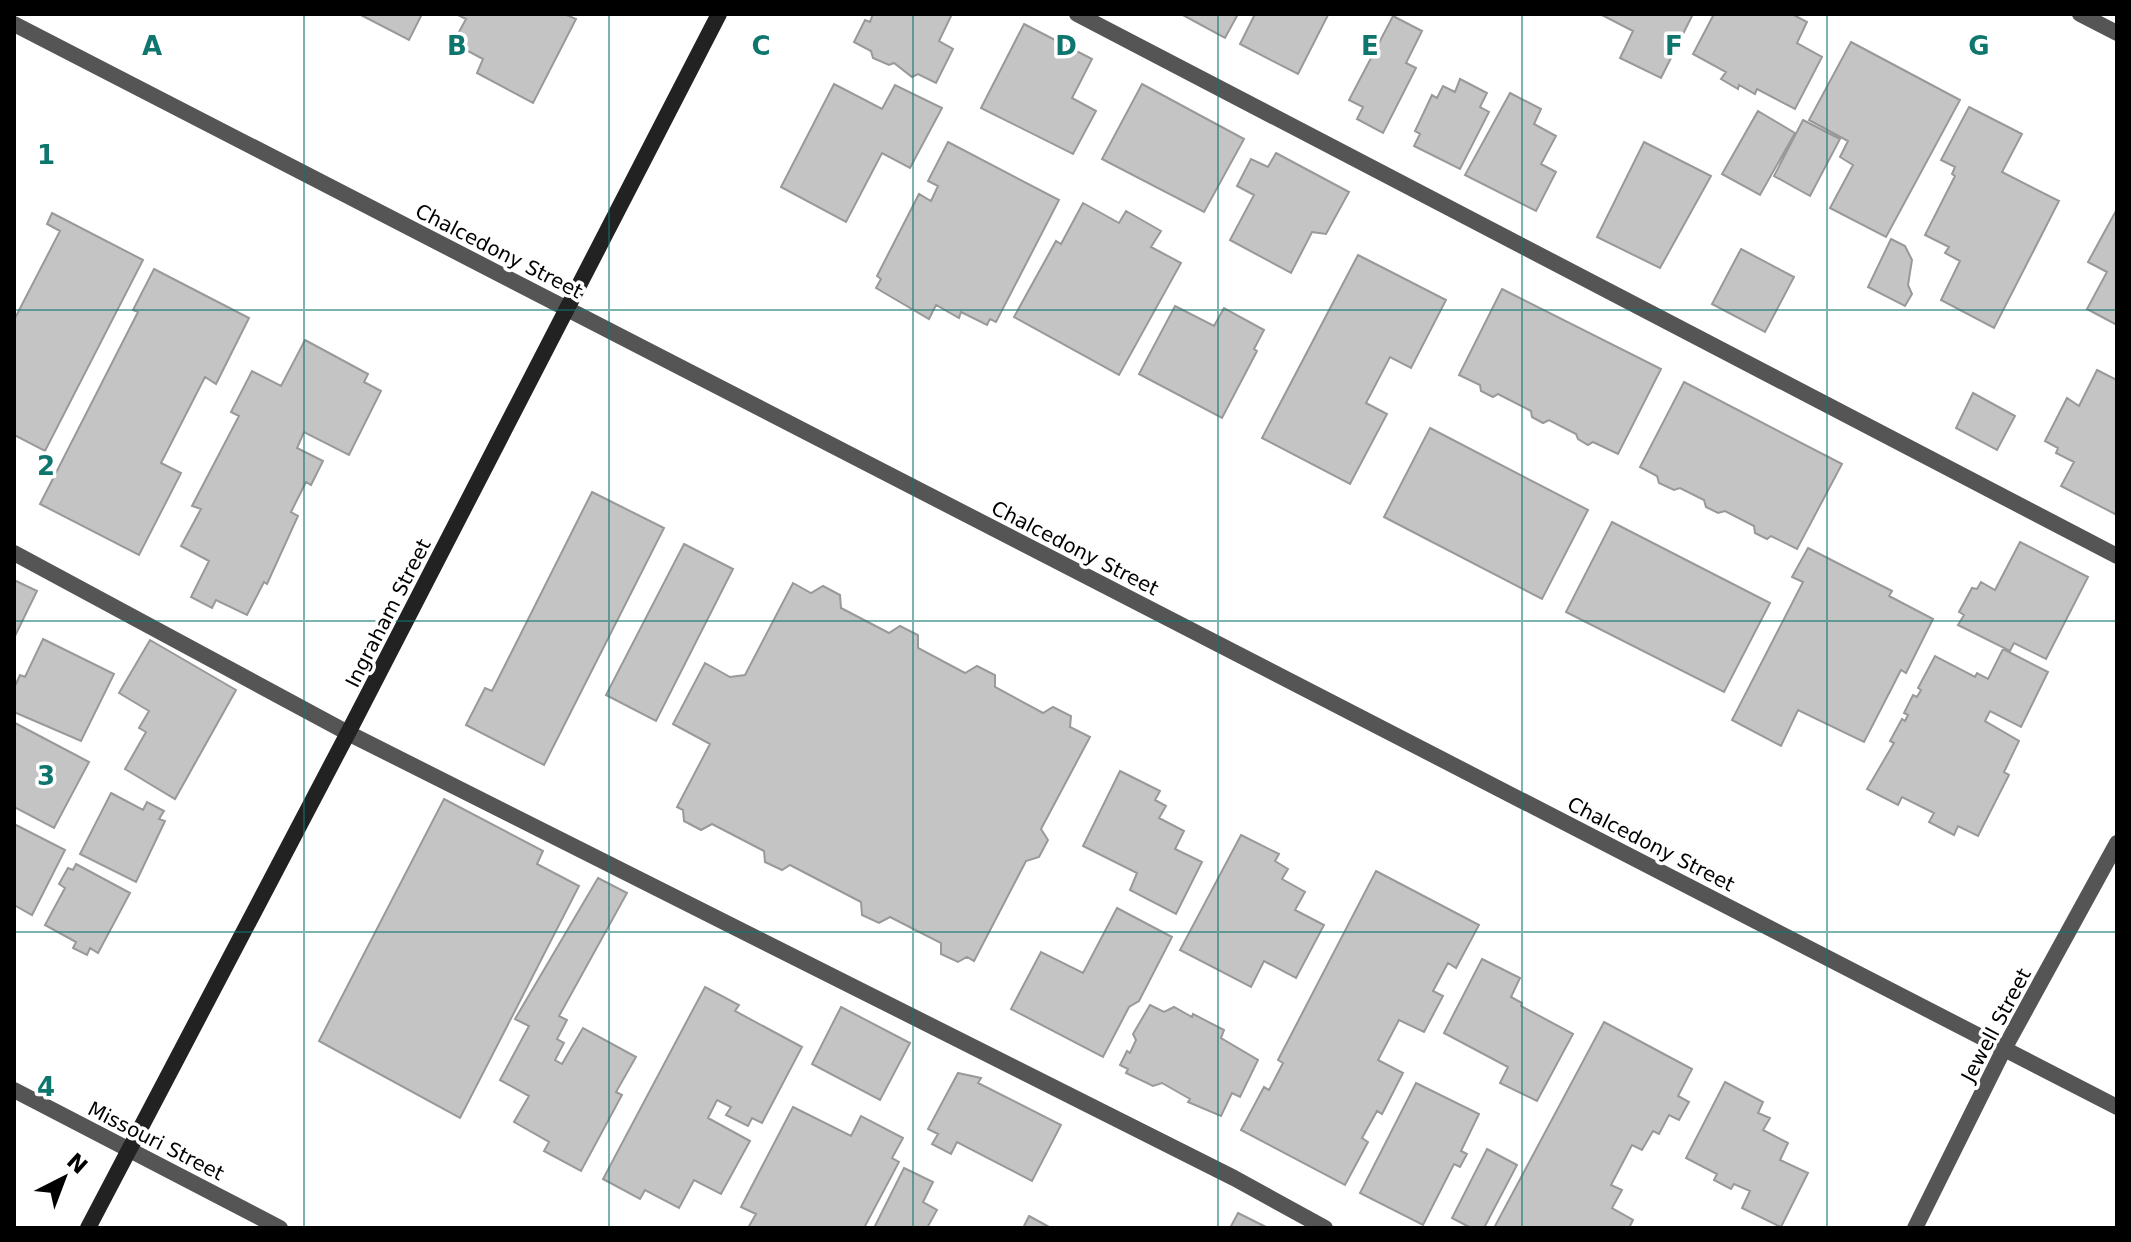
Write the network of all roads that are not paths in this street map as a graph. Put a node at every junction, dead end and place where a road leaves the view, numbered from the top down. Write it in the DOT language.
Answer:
graph roads {
  1 [pos="719,14"];
  2 [pos="1077,14"];
  3 [pos="2080,14"];
  4 [pos="14,24"];
  5 [pos="2117,33"];
  6 [pos="567,309"];
  7 [pos="14,553"];
  8 [pos="2117,556"];
  9 [pos="348,733"];
  10 [pos="2117,843"];
  11 [pos="2004,1049"];
  12 [pos="14,1090"];
  13 [pos="2117,1107"];
  14 [pos="128,1149"];
  15 [pos="88,1228"];
  16 [pos="280,1228"];
  17 [pos="1325,1228"];
  18 [pos="1915,1228"];
  1 -- 6 [label="main road, Ingraham Street"];
  2 -- 8 [label="street"];
  3 -- 5 [label="street"];
  4 -- 6 [label="street, Chalcedony Street"];
  6 -- 9 [label="main road, Ingraham Street"];
  6 -- 11 [label="street, Chalcedony Street"];
  7 -- 9 [label="street"];
  9 -- 14 [label="main road, Ingraham Street"];
  9 -- 17 [label="street"];
  10 -- 11 [label="street, Jewell Street"];
  11 -- 13 [label="street, Chalcedony Street"];
  11 -- 18 [label="street, Jewell Street"];
  12 -- 14 [label="street, Missouri Street"];
  14 -- 15 [label="main road, Ingraham Street"];
  14 -- 16 [label="street, Missouri Street"];
}
